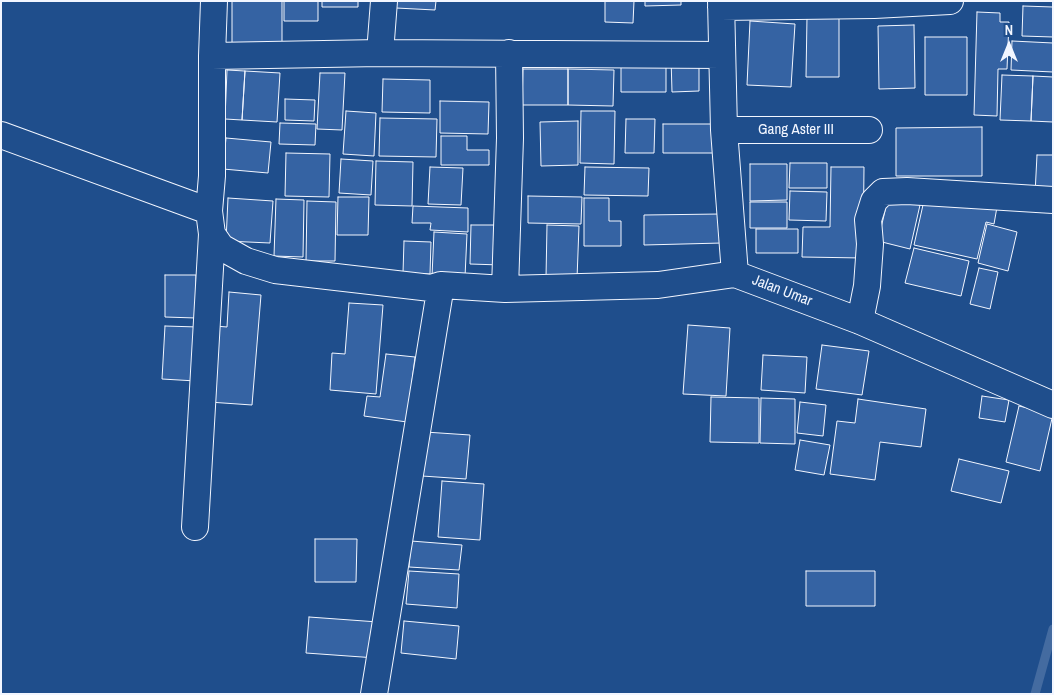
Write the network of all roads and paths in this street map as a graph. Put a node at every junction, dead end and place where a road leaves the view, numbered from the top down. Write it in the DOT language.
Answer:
graph roads {
  1 [pos="214,1"];
  2 [pos="384,1"];
  3 [pos="950,1"];
  4 [pos="721,4"];
  5 [pos="380,53"];
  6 [pos="509,53"];
  7 [pos="722,55"];
  8 [pos="212,56"];
  9 [pos="724,130"];
  10 [pos="868,130"];
  11 [pos="1,135"];
  12 [pos="1053,200"];
  13 [pos="210,222"];
  14 [pos="736,274"];
  15 [pos="441,285"];
  16 [pos="505,289"];
  17 [pos="860,321"];
  18 [pos="1053,404"];
  19 [pos="195,526"];
  20 [pos="374,694"];
  1 -- 8 [label="street"];
  2 -- 5 [label="street"];
  3 -- 4 [label="street"];
  4 -- 7 [label="street, Jalan Umar"];
  5 -- 6 [label="street"];
  5 -- 8 [label="street"];
  6 -- 7 [label="street"];
  6 -- 16 [label="street"];
  7 -- 9 [label="street, Jalan Umar"];
  8 -- 13 [label="street"];
  9 -- 10 [label="street, Gang Aster III"];
  9 -- 14 [label="street, Jalan Umar"];
  11 -- 13 [label="street"];
  12 -- 17 [label="street"];
  13 -- 15 [label="street"];
  13 -- 19 [label="street"];
  14 -- 16 [label="street"];
  14 -- 17 [label="street, Jalan Umar"];
  15 -- 16 [label="street"];
  15 -- 20 [label="street"];
  17 -- 18 [label="street, Jalan Umar"];
}
